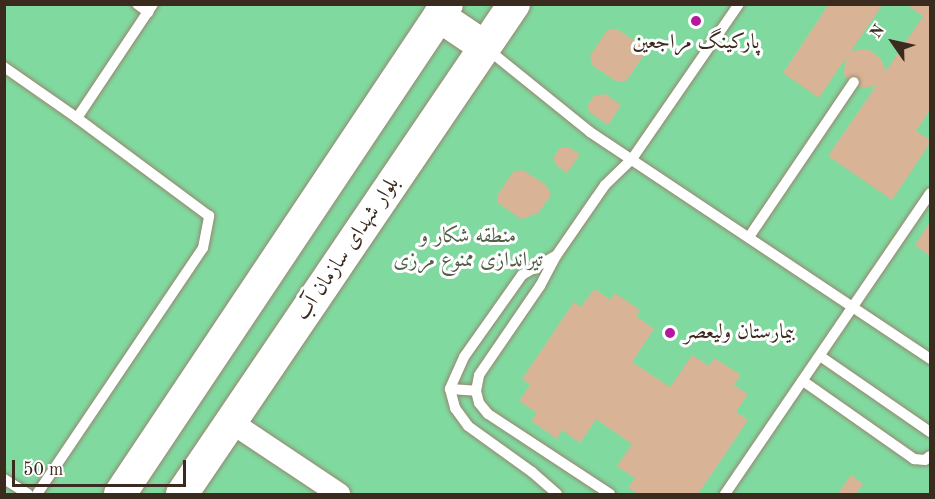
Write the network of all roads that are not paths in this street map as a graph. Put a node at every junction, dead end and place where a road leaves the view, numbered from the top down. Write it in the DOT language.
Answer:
graph roads {
  1 [pos="137,4"];
  2 [pos="514,4"];
  3 [pos="739,4"];
  4 [pos="151,8"];
  5 [pos="443,10"];
  6 [pos="485,47"];
  7 [pos="4,67"];
  8 [pos="854,82"];
  9 [pos="77,118"];
  10 [pos="632,159"];
  11 [pos="930,193"];
  12 [pos="749,237"];
  13 [pos="556,256"];
  14 [pos="853,307"];
  15 [pos="819,356"];
  16 [pos="930,359"];
  17 [pos="802,381"];
  18 [pos="450,389"];
  19 [pos="476,391"];
  20 [pos="231,422"];
  21 [pos="930,432"];
  22 [pos="930,456"];
  23 [pos="4,479"];
  24 [pos="28,495"];
  25 [pos="37,495"];
  26 [pos="120,495"];
  27 [pos="182,495"];
  28 [pos="339,495"];
  29 [pos="556,495"];
  30 [pos="610,495"];
  31 [pos="725,495"];
  1 -- 4 [label="lane"];
  2 -- 6 [label="main road, بلوار شهدای سازمان آب"];
  3 -- 10 [label="lane"];
  4 -- 9 [label="lane"];
  5 -- 6 [label="main road"];
  5 -- 26 [label="main road"];
  6 -- 10 [label="lane"];
  6 -- 20 [label="main road, بلوار شهدای سازمان آب"];
  7 -- 9 [label="lane"];
  8 -- 12 [label="lane"];
  9 -- 25 [label="lane"];
  10 -- 12 [label="lane"];
  10 -- 13 [label="lane"];
  11 -- 14 [label="lane"];
  12 -- 14 [label="lane"];
  13 -- 18 [label="lane"];
  13 -- 19 [label="lane"];
  14 -- 15 [label="lane"];
  14 -- 16 [label="lane"];
  15 -- 17 [label="lane"];
  15 -- 21 [label="lane"];
  17 -- 22 [label="lane"];
  17 -- 31 [label="lane"];
  18 -- 19 [label="lane"];
  18 -- 29 [label="lane"];
  19 -- 30 [label="lane"];
  20 -- 27 [label="main road, بلوار شهدای سازمان آب"];
  20 -- 28 [label="street"];
  23 -- 24 [label="lane"];
}
